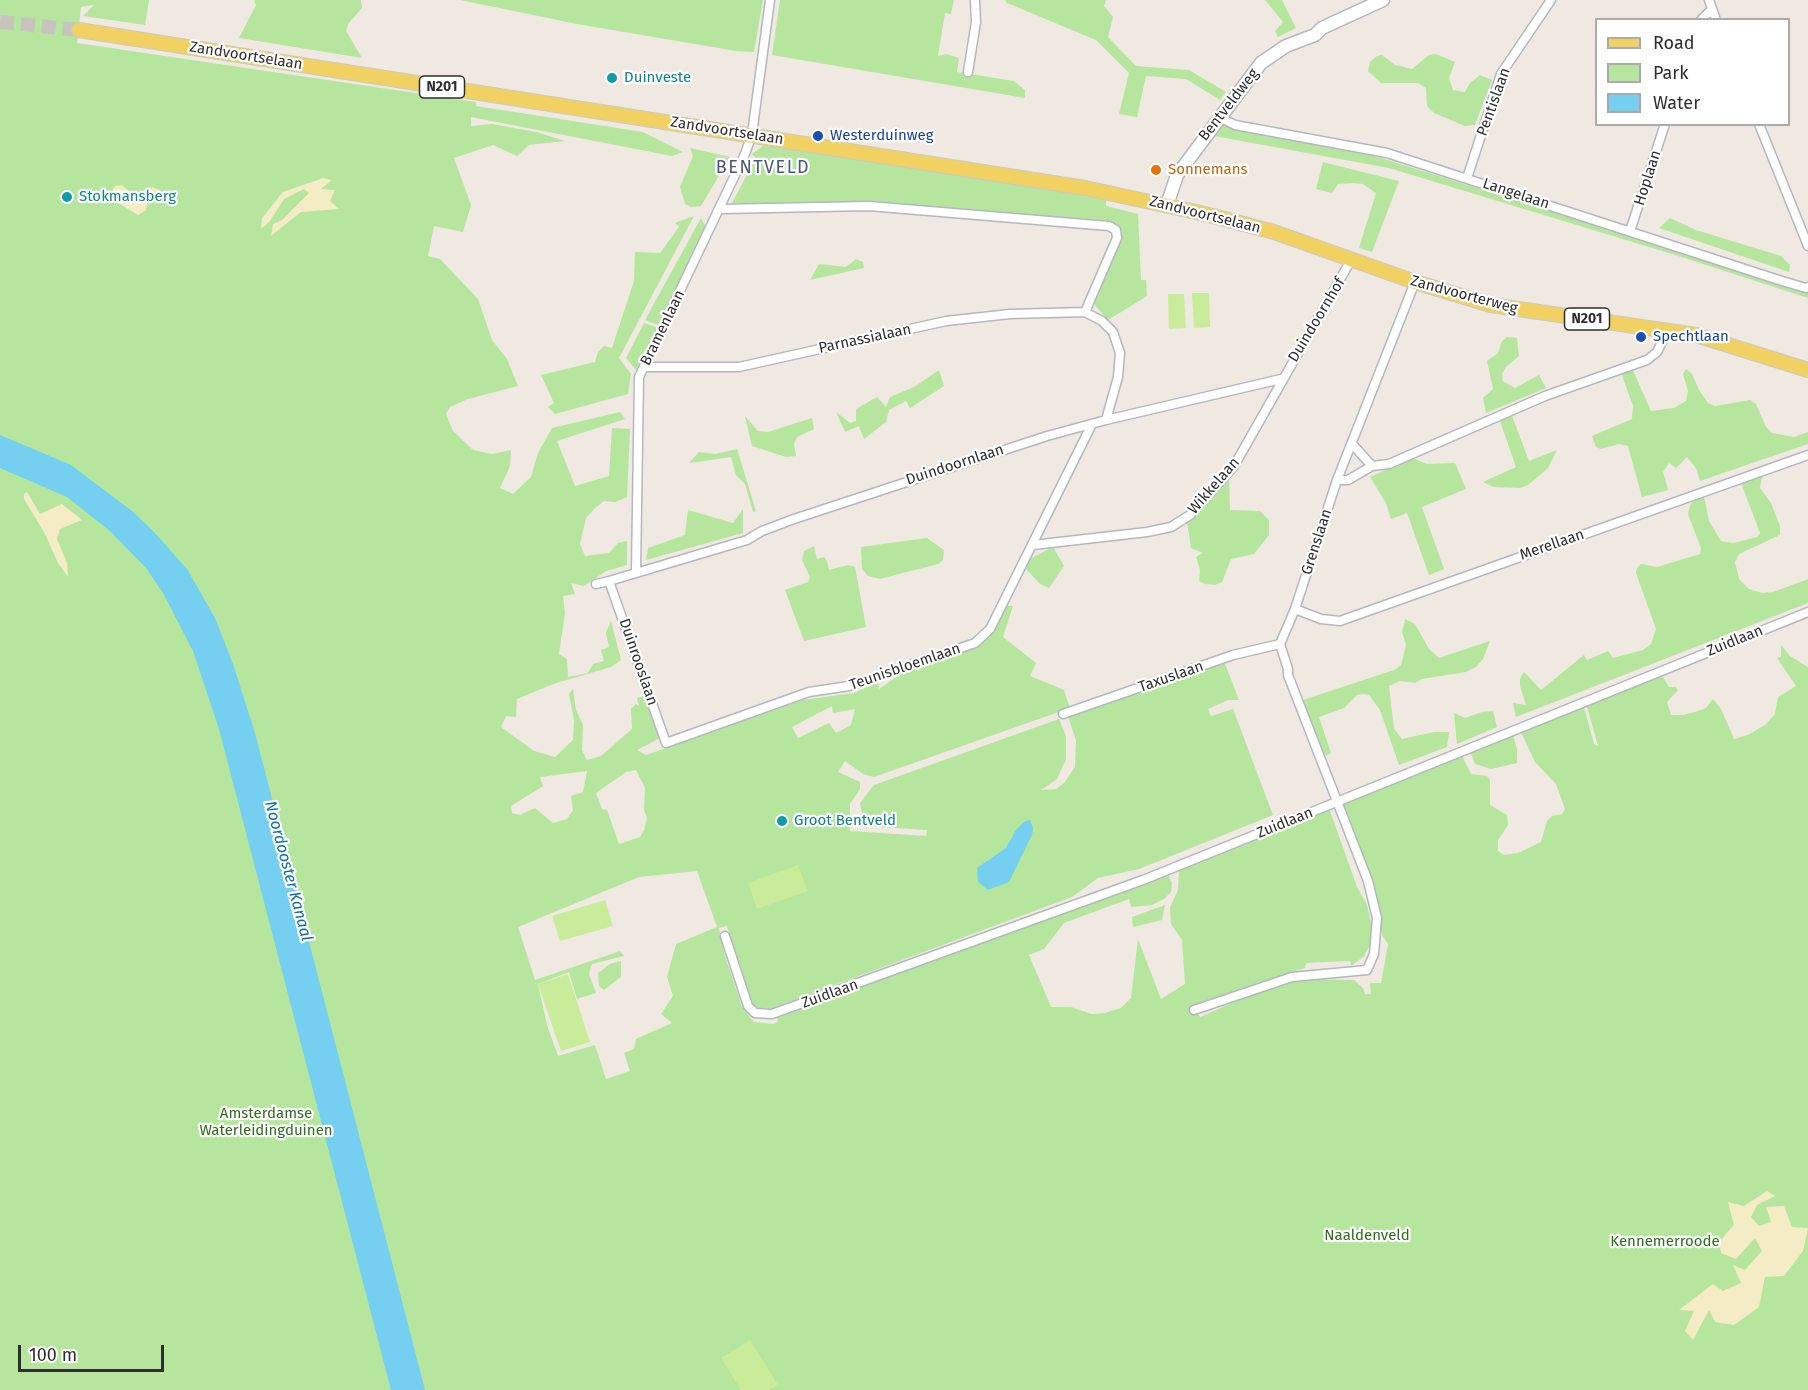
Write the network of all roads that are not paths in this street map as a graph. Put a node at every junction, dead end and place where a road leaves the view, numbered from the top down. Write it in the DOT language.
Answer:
graph roads {
  1 [pos="770,0"];
  2 [pos="975,0"];
  3 [pos="1383,0"];
  4 [pos="1551,0"];
  5 [pos="1710,4"];
  6 [pos="1702,18"];
  7 [pos="78,30"];
  8 [pos="968,72"];
  9 [pos="1219,117"];
  10 [pos="1664,126"];
  11 [pos="1760,126"];
  12 [pos="752,134"];
  13 [pos="1467,178"];
  14 [pos="1167,205"];
  15 [pos="720,209"];
  16 [pos="1630,231"];
  17 [pos="1808,246"];
  18 [pos="1351,260"];
  19 [pos="1367,265"];
  20 [pos="1415,282"];
  21 [pos="1808,287"];
  22 [pos="1085,312"];
  23 [pos="1668,330"];
  24 [pos="644,367"];
  25 [pos="1808,370"];
  26 [pos="1281,379"];
  27 [pos="1106,420"];
  28 [pos="1092,424"];
  29 [pos="1353,444"];
  30 [pos="1808,455"];
  31 [pos="1372,466"];
  32 [pos="1337,480"];
  33 [pos="1033,545"];
  34 [pos="636,572"];
  35 [pos="609,581"];
  36 [pos="597,585"];
  37 [pos="1295,609"];
  38 [pos="1808,612"];
  39 [pos="1280,644"];
  40 [pos="1063,714"];
  41 [pos="666,743"];
  42 [pos="1335,802"];
  43 [pos="725,936"];
  44 [pos="1194,1010"];
  1 -- 12 [label="street"];
  2 -- 8 [label="street"];
  3 -- 9 [label="street, Bentveldweg"];
  4 -- 13 [label="street, Pentislaan"];
  5 -- 6 [label="street"];
  7 -- 12 [label="main road, Zandvoortselaan / N201"];
  9 -- 13 [label="street, Langelaan"];
  9 -- 14 [label="street, Bentveldweg"];
  10 -- 16 [label="street, Hoplaan"];
  11 -- 17 [label="street"];
  12 -- 14 [label="main road, Zandvoortselaan / N201"];
  12 -- 15 [label="street, Bramenlaan"];
  13 -- 16 [label="street, Langelaan"];
  14 -- 18 [label="main road, Zandvoortselaan / N201"];
  15 -- 22 [label="street"];
  15 -- 24 [label="street, Bramenlaan"];
  16 -- 21 [label="street, Langelaan"];
  18 -- 19 [label="main road, Zandvoortselaan / N201"];
  18 -- 26 [label="street, Duindoornhof"];
  19 -- 20 [label="main road, Zandvoorterweg / N201"];
  20 -- 23 [label="main road, Zandvoorterweg / N201"];
  20 -- 29 [label="street, Grenslaan"];
  22 -- 24 [label="street, Parnassialaan"];
  22 -- 27 [label="street"];
  23 -- 25 [label="main road, Zandvoorterweg / N201"];
  23 -- 31 [label="street"];
  24 -- 34 [label="street, Bramenlaan"];
  26 -- 27 [label="street, Duindoornlaan"];
  26 -- 33 [label="street, Wikkelaan"];
  27 -- 28 [label="street, Duindoornlaan"];
  28 -- 33 [label="street, Teunisbloemlaan"];
  28 -- 34 [label="street, Duindoornlaan"];
  29 -- 31 [label="street"];
  29 -- 32 [label="street, Grenslaan"];
  30 -- 37 [label="street, Merellaan"];
  31 -- 32 [label="street"];
  32 -- 37 [label="street, Grenslaan"];
  33 -- 41 [label="street, Teunisbloemlaan"];
  34 -- 35 [label="street"];
  35 -- 36 [label="street"];
  35 -- 41 [label="street, Duinrooslaan"];
  37 -- 39 [label="street, Grenslaan"];
  38 -- 42 [label="street, Zuidlaan"];
  39 -- 40 [label="street, Taxuslaan"];
  39 -- 42 [label="street"];
  42 -- 43 [label="street, Zuidlaan"];
  42 -- 44 [label="street"];
}
